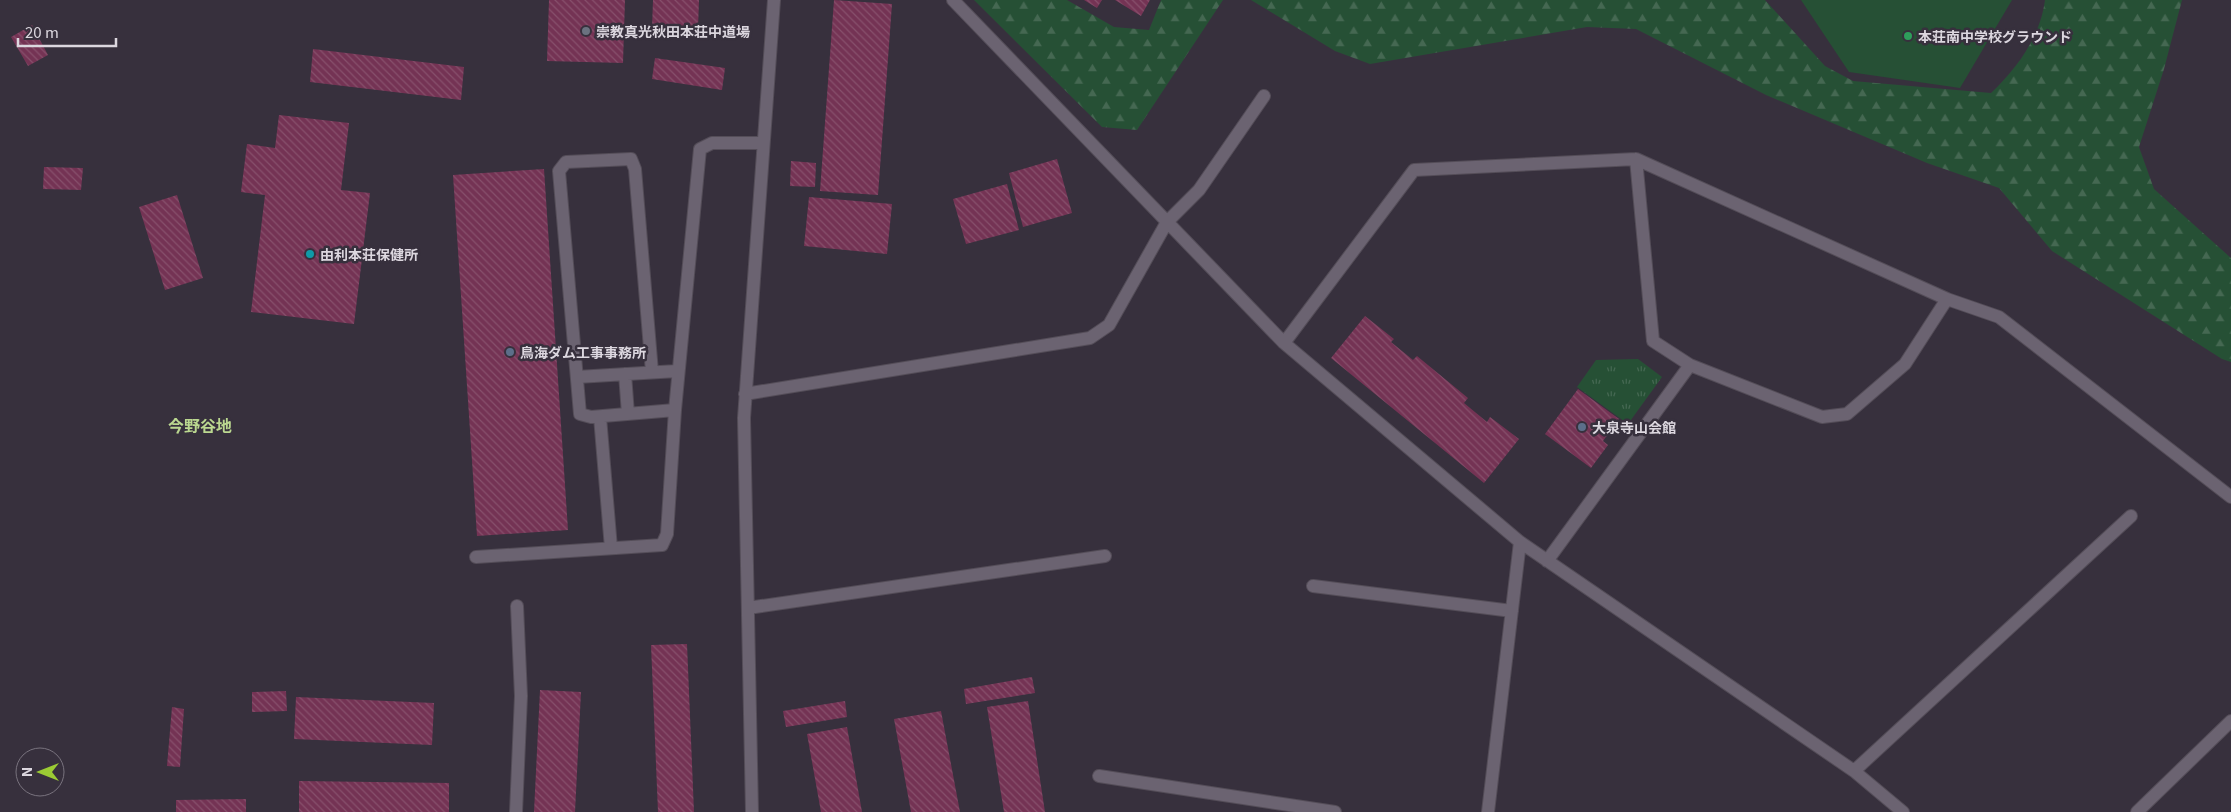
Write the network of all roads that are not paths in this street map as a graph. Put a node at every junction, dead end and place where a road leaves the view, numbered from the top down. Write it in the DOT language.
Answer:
graph roads {
  1 [pos="774,0"];
  2 [pos="953,0"];
  3 [pos="1264,96"];
  4 [pos="763,143"];
  5 [pos="1636,158"];
  6 [pos="1167,222"];
  7 [pos="1947,299"];
  8 [pos="1284,343"];
  9 [pos="1690,365"];
  10 [pos="678,371"];
  11 [pos="652,372"];
  12 [pos="625,374"];
  13 [pos="577,377"];
  14 [pos="745,394"];
  15 [pos="675,410"];
  16 [pos="628,414"];
  17 [pos="600,416"];
  18 [pos="2231,497"];
  19 [pos="2131,516"];
  20 [pos="1520,542"];
  21 [pos="611,548"];
  22 [pos="1105,556"];
  23 [pos="476,557"];
  24 [pos="1547,561"];
  25 [pos="1313,586"];
  26 [pos="517,606"];
  27 [pos="748,608"];
  28 [pos="1512,611"];
  29 [pos="2231,721"];
  30 [pos="1854,771"];
  31 [pos="1099,776"];
  32 [pos="516,812"];
  33 [pos="752,812"];
  34 [pos="1335,812"];
  35 [pos="1488,812"];
  36 [pos="1903,812"];
  37 [pos="2137,812"];
  1 -- 4 [label="street"];
  2 -- 6 [label="street"];
  3 -- 6 [label="street"];
  4 -- 10 [label="street"];
  4 -- 14 [label="street"];
  5 -- 7 [label="street"];
  5 -- 8 [label="street"];
  5 -- 9 [label="street"];
  6 -- 8 [label="street"];
  6 -- 14 [label="street"];
  7 -- 9 [label="street"];
  7 -- 18 [label="street"];
  8 -- 20 [label="street"];
  9 -- 24 [label="street"];
  10 -- 11 [label="street"];
  10 -- 15 [label="street"];
  11 -- 12 [label="street"];
  11 -- 13 [label="street"];
  12 -- 13 [label="street"];
  12 -- 16 [label="street"];
  13 -- 17 [label="street"];
  14 -- 27 [label="street"];
  15 -- 16 [label="street"];
  15 -- 21 [label="street"];
  16 -- 17 [label="street"];
  17 -- 21 [label="street"];
  19 -- 30 [label="street"];
  20 -- 24 [label="street"];
  20 -- 28 [label="street"];
  21 -- 23 [label="street"];
  22 -- 27 [label="street"];
  24 -- 30 [label="street"];
  25 -- 28 [label="street"];
  26 -- 32 [label="street"];
  27 -- 33 [label="street"];
  28 -- 35 [label="street"];
  29 -- 37 [label="street"];
  30 -- 36 [label="street"];
  31 -- 34 [label="street"];
}
